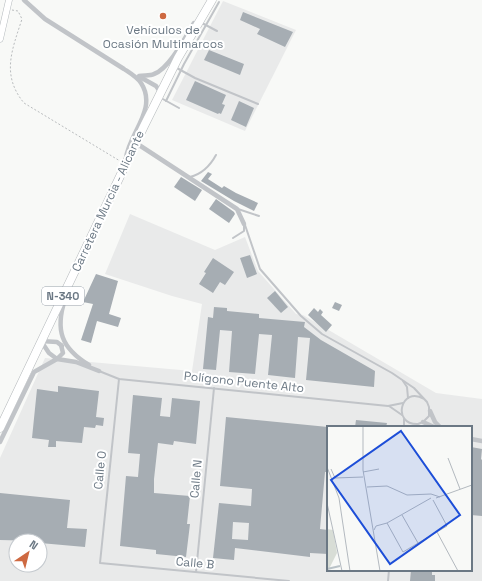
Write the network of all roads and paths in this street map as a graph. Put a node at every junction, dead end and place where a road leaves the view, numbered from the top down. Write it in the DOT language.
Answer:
graph roads {
  1 [pos="9,0"];
  2 [pos="24,0"];
  3 [pos="213,3"];
  4 [pos="7,9"];
  5 [pos="203,23"];
  6 [pos="217,31"];
  7 [pos="0,39"];
  8 [pos="124,69"];
  9 [pos="177,69"];
  10 [pos="139,76"];
  11 [pos="160,95"];
  12 [pos="166,101"];
  13 [pos="258,104"];
  14 [pos="179,108"];
  15 [pos="136,143"];
  16 [pos="216,155"];
  17 [pos="126,164"];
  18 [pos="190,177"];
  19 [pos="237,209"];
  20 [pos="259,216"];
  21 [pos="244,224"];
  22 [pos="233,238"];
  23 [pos="75,271"];
  24 [pos="41,341"];
  25 [pos="61,345"];
  26 [pos="70,351"];
  27 [pos="57,359"];
  28 [pos="99,371"];
  29 [pos="119,379"];
  30 [pos="402,380"];
  31 [pos="214,388"];
  32 [pos="408,398"];
  33 [pos="424,399"];
  34 [pos="403,403"];
  35 [pos="388,406"];
  36 [pos="430,411"];
  37 [pos="402,416"];
  38 [pos="404,419"];
  39 [pos="423,422"];
  40 [pos="415,425"];
  41 [pos="404,426"];
  42 [pos="432,426"];
  43 [pos="439,426"];
  44 [pos="0,428"];
  45 [pos="472,439"];
  46 [pos="0,442"];
  47 [pos="482,442"];
  48 [pos="100,563"];
  49 [pos="389,571"];
  50 [pos="196,572"];
  51 [pos="289,581"];
  52 [pos="388,581"];
  1 -- 4 [label="main road"];
  2 -- 8 [label="street"];
  3 -- 5 [label="highway, Carretera Murcia - Alicante / N-340"];
  3 -- 5 [label="lane"];
  3 -- 10 [label="street"];
  4 -- 7 [label="main road"];
  4 -- 17 [label="path"];
  5 -- 6 [label="lane"];
  5 -- 9 [label="highway, Carretera Murcia - Alicante / N-340"];
  8 -- 10 [label="street"];
  8 -- 17 [label="street"];
  9 -- 11 [label="highway, Carretera Murcia - Alicante / N-340"];
  9 -- 12 [label="lane"];
  9 -- 13 [label="lane"];
  10 -- 11 [label="street"];
  11 -- 12 [label="lane"];
  11 -- 15 [label="highway, Carretera Murcia - Alicante / N-340"];
  12 -- 14 [label="lane"];
  15 -- 17 [label="highway, Carretera Murcia - Alicante / N-340"];
  15 -- 18 [label="street"];
  16 -- 18 [label="lane"];
  17 -- 23 [label="highway, Carretera Murcia - Alicante / N-340"];
  18 -- 19 [label="street"];
  19 -- 20 [label="lane"];
  19 -- 21 [label="street"];
  21 -- 22 [label="lane"];
  21 -- 30 [label="lane"];
  23 -- 24 [label="highway, Carretera Murcia - Alicante / N-340"];
  23 -- 26 [label="street"];
  24 -- 25 [label="street"];
  24 -- 27 [label="street"];
  24 -- 44 [label="highway, Carretera Murcia - Alicante / N-340"];
  25 -- 26 [label="street"];
  25 -- 27 [label="street"];
  26 -- 28 [label="street"];
  27 -- 28 [label="street"];
  27 -- 46 [label="street"];
  28 -- 29 [label="lane, Polígono Puente Alto"];
  29 -- 31 [label="lane, Polígono Puente Alto"];
  29 -- 48 [label="lane, Calle O"];
  30 -- 32 [label="lane"];
  30 -- 33 [label="lane"];
  31 -- 35 [label="lane, Polígono Puente Alto"];
  31 -- 50 [label="lane, Calle N"];
  32 -- 33 [label="lane"];
  32 -- 34 [label="lane"];
  33 -- 36 [label="lane"];
  34 -- 35 [label="lane, Polígono Puente Alto"];
  34 -- 37 [label="lane"];
  35 -- 37 [label="lane, Polígono Puente Alto"];
  36 -- 39 [label="lane"];
  36 -- 43 [label="street"];
  37 -- 38 [label="lane, Polígono Puente Alto"];
  38 -- 40 [label="lane, Polígono Puente Alto"];
  38 -- 41 [label="lane"];
  39 -- 40 [label="lane"];
  39 -- 42 [label="street"];
  45 -- 47 [label="street"];
  48 -- 50 [label="lane, Calle B"];
  49 -- 52 [label="lane"];
  50 -- 51 [label="lane, Calle B"];
}
